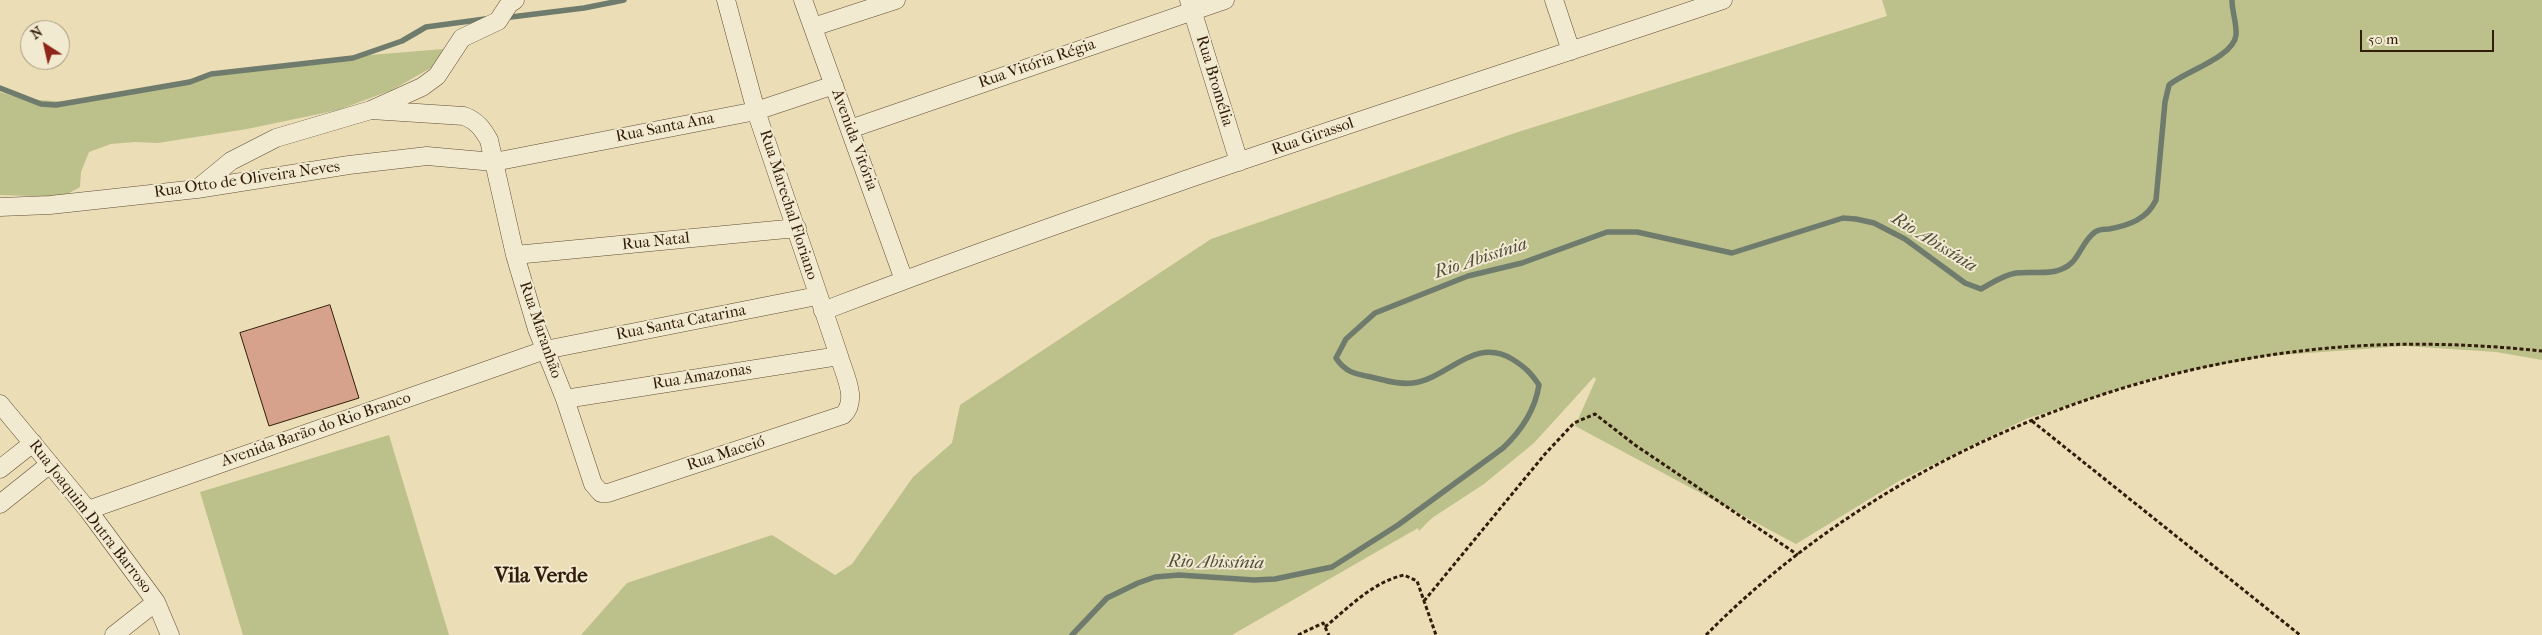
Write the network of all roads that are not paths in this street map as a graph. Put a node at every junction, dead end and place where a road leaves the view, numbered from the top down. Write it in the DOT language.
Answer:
graph roads {
  1 [pos="515,0"];
  2 [pos="726,0"];
  3 [pos="803,0"];
  4 [pos="896,0"];
  5 [pos="1225,0"];
  6 [pos="1554,0"];
  7 [pos="1723,0"];
  8 [pos="1190,5"];
  9 [pos="812,27"];
  10 [pos="1571,51"];
  11 [pos="834,85"];
  12 [pos="371,110"];
  13 [pos="756,110"];
  14 [pos="850,129"];
  15 [pos="494,162"];
  16 [pos="1239,162"];
  17 [pos="197,189"];
  18 [pos="0,207"];
  19 [pos="797,228"];
  20 [pos="515,255"];
  21 [pos="904,280"];
  22 [pos="820,303"];
  23 [pos="545,350"];
  24 [pos="839,356"];
  25 [pos="565,398"];
  26 [pos="0,404"];
  27 [pos="848,410"];
  28 [pos="33,443"];
  29 [pos="50,464"];
  30 [pos="0,469"];
  31 [pos="601,492"];
  32 [pos="0,504"];
  33 [pos="88,510"];
  34 [pos="156,602"];
  35 [pos="114,635"];
  36 [pos="170,635"];
  1 -- 12 [label="street"];
  2 -- 13 [label="street, Rua Marechal Floriano"];
  3 -- 9 [label="street, Avenida Vitória"];
  4 -- 9 [label="street"];
  5 -- 8 [label="street, Rua Vitória Régia"];
  6 -- 10 [label="street"];
  7 -- 10 [label="street, Rua Girassol"];
  8 -- 14 [label="street, Rua Vitória Régia"];
  8 -- 16 [label="street, Rua Bromélia"];
  9 -- 11 [label="street, Avenida Vitória"];
  10 -- 16 [label="street, Rua Girassol"];
  11 -- 13 [label="street, Rua Santa Ana"];
  11 -- 14 [label="street, Avenida Vitória"];
  12 -- 15 [label="street, Rua Maranhão"];
  12 -- 17 [label="street"];
  13 -- 15 [label="street, Rua Santa Ana"];
  13 -- 19 [label="street, Rua Marechal Floriano"];
  14 -- 21 [label="street, Avenida Vitória"];
  15 -- 17 [label="street, Rua Otto de Oliveira Neves"];
  15 -- 20 [label="street, Rua Maranhão"];
  16 -- 21 [label="street, Rua Girassol"];
  17 -- 18 [label="street, Rua Otto de Oliveira Neves"];
  19 -- 20 [label="street, Rua Natal"];
  19 -- 22 [label="street, Rua Marechal Floriano"];
  20 -- 23 [label="street, Rua Maranhão"];
  21 -- 22 [label="street, Rua Santa Catarina"];
  22 -- 23 [label="street, Rua Santa Catarina"];
  22 -- 24 [label="street, Rua Marechal Floriano"];
  23 -- 25 [label="street, Rua Maranhão"];
  23 -- 33 [label="street, Avenida Barão do Rio Branco"];
  24 -- 25 [label="street, Rua Amazonas"];
  24 -- 27 [label="street, Rua Marechal Floriano"];
  25 -- 31 [label="street, Rua Maranhão"];
  26 -- 28 [label="street, Rua Joaquim Dutra Barroso"];
  27 -- 31 [label="street, Rua Maceió"];
  28 -- 29 [label="street, Rua Joaquim Dutra Barroso"];
  28 -- 30 [label="street"];
  29 -- 32 [label="street"];
  29 -- 33 [label="street, Rua Joaquim Dutra Barroso"];
  33 -- 34 [label="street, Rua Joaquim Dutra Barroso"];
  34 -- 35 [label="street"];
  34 -- 36 [label="street, Rua Joaquim Dutra Barroso"];
}
